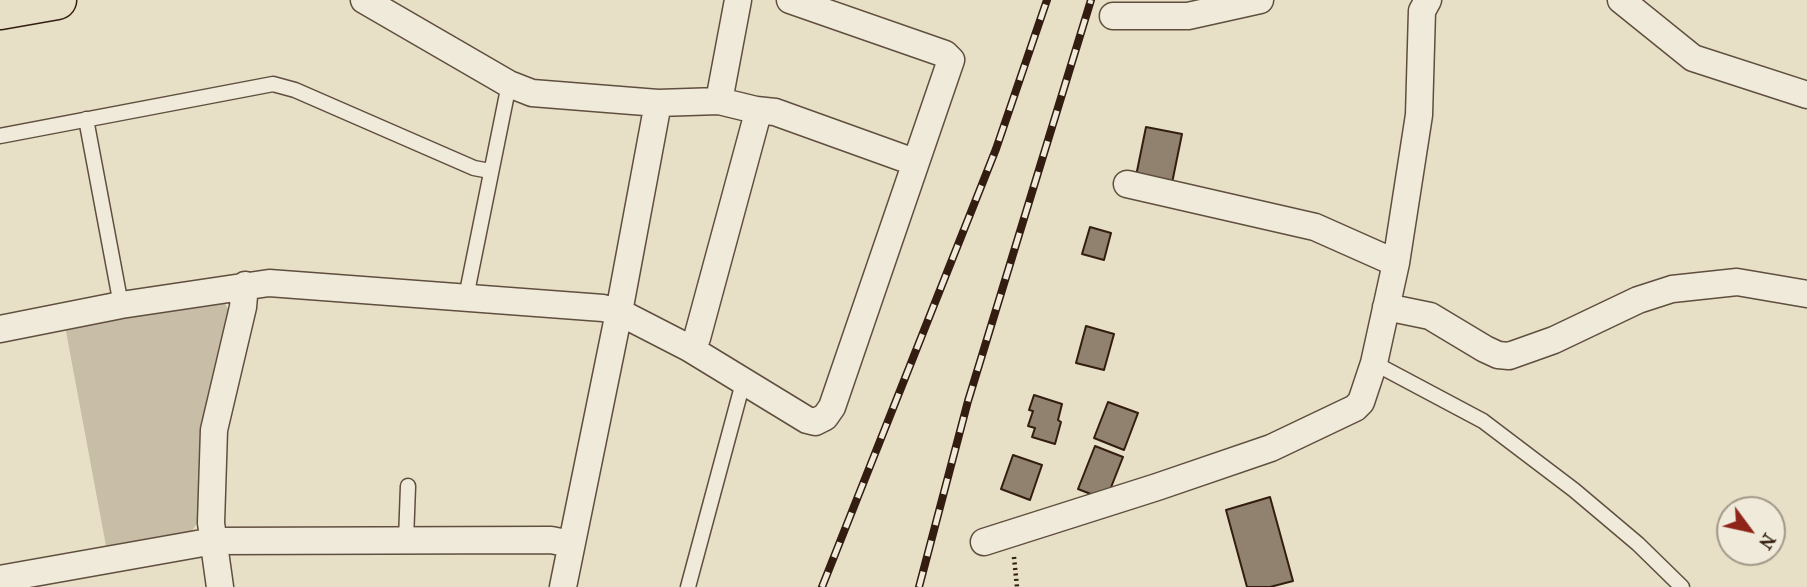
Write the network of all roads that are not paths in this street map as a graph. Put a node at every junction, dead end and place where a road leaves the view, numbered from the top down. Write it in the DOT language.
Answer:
graph roads {
  1 [pos="57,0"];
  2 [pos="364,0"];
  3 [pos="738,0"];
  4 [pos="790,0"];
  5 [pos="1260,0"];
  6 [pos="1428,0"];
  7 [pos="1621,0"];
  8 [pos="0,10"];
  9 [pos="1113,16"];
  10 [pos="509,84"];
  11 [pos="1807,95"];
  12 [pos="719,101"];
  13 [pos="658,103"];
  14 [pos="756,110"];
  15 [pos="86,119"];
  16 [pos="0,136"];
  17 [pos="914,162"];
  18 [pos="490,171"];
  19 [pos="1127,184"];
  20 [pos="1396,263"];
  21 [pos="245,285"];
  22 [pos="1807,294"];
  23 [pos="466,297"];
  24 [pos="121,306"];
  25 [pos="1386,307"];
  26 [pos="619,312"];
  27 [pos="0,329"];
  28 [pos="689,348"];
  29 [pos="1374,363"];
  30 [pos="745,381"];
  31 [pos="408,486"];
  32 [pos="406,540"];
  33 [pos="214,541"];
  34 [pos="984,542"];
  35 [pos="571,544"];
  36 [pos="0,579"];
  37 [pos="220,587"];
  38 [pos="563,587"];
  39 [pos="688,587"];
  40 [pos="1682,587"];
  1 -- 8 [label="highway"];
  2 -- 10 [label="street"];
  3 -- 12 [label="street"];
  4 -- 17 [label="street"];
  5 -- 9 [label="street"];
  6 -- 20 [label="street"];
  7 -- 11 [label="street"];
  10 -- 13 [label="street"];
  10 -- 18 [label="lane"];
  12 -- 13 [label="street"];
  12 -- 14 [label="street"];
  13 -- 26 [label="street"];
  14 -- 17 [label="street"];
  14 -- 28 [label="street"];
  15 -- 16 [label="lane"];
  15 -- 18 [label="lane"];
  15 -- 24 [label="lane"];
  17 -- 30 [label="street"];
  18 -- 23 [label="lane"];
  19 -- 20 [label="street"];
  20 -- 25 [label="street"];
  21 -- 23 [label="street"];
  21 -- 24 [label="street"];
  21 -- 33 [label="street"];
  22 -- 25 [label="street"];
  23 -- 26 [label="street"];
  24 -- 27 [label="street"];
  25 -- 29 [label="street"];
  26 -- 28 [label="street"];
  26 -- 35 [label="street"];
  28 -- 30 [label="street"];
  29 -- 34 [label="street"];
  29 -- 40 [label="lane"];
  30 -- 39 [label="lane"];
  31 -- 32 [label="lane"];
  32 -- 33 [label="street"];
  32 -- 35 [label="street"];
  33 -- 36 [label="street"];
  33 -- 37 [label="street"];
  35 -- 38 [label="street"];
}
